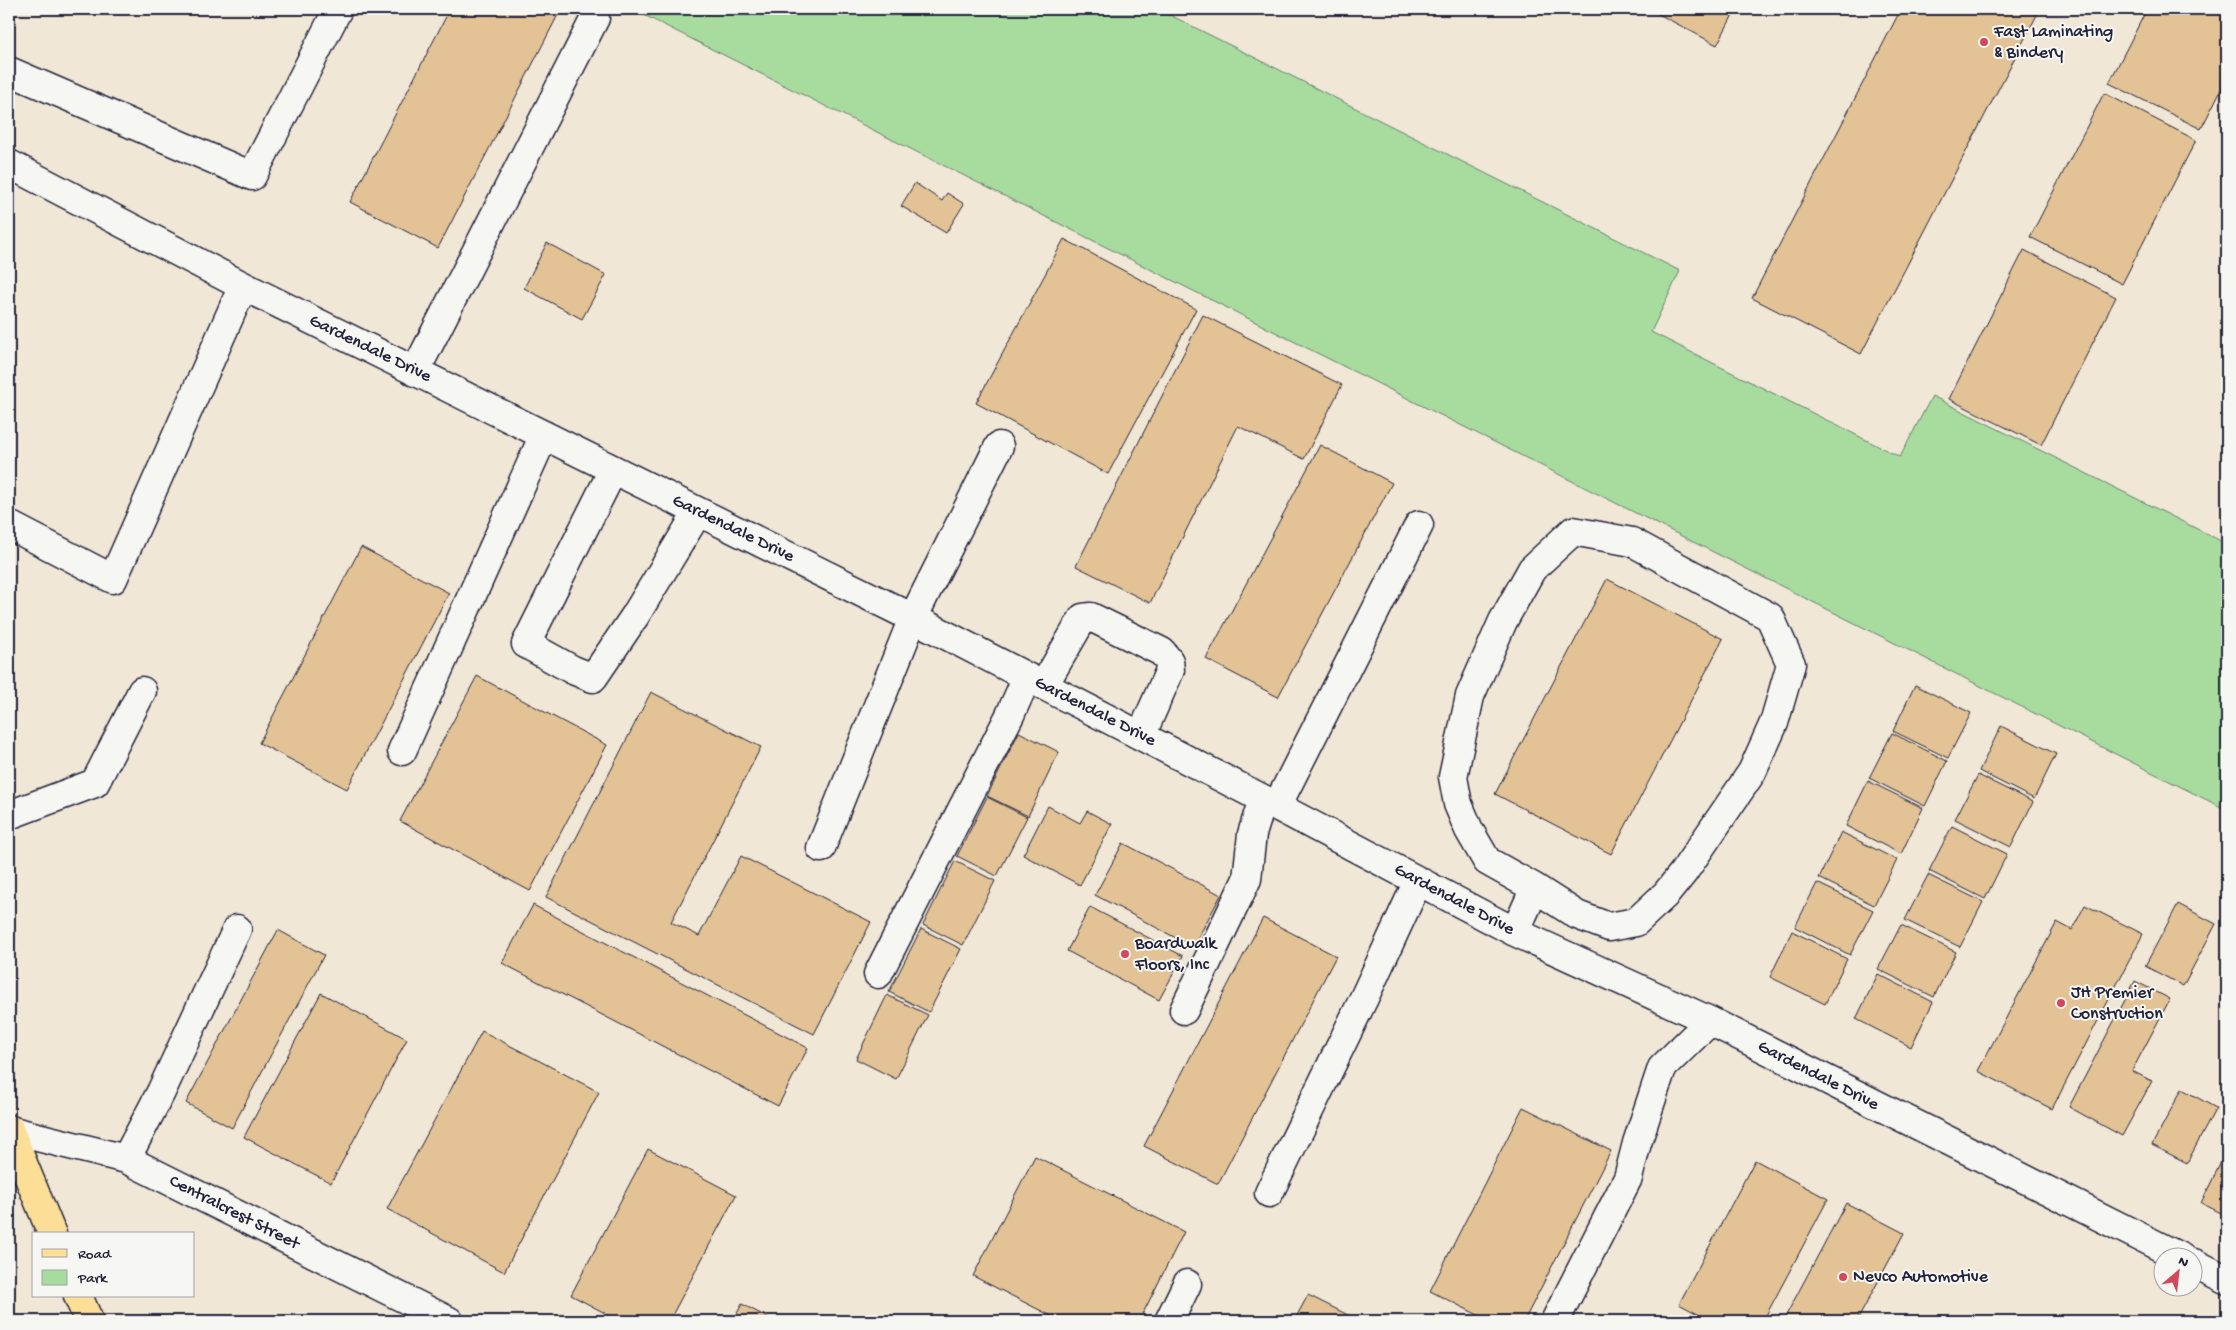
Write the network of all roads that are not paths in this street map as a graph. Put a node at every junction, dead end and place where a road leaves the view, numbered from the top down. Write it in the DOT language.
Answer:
graph roads {
  1 [pos="338,9"];
  2 [pos="595,18"];
  3 [pos="9,71"];
  4 [pos="9,164"];
  5 [pos="243,286"];
  6 [pos="415,372"];
  7 [pos="544,435"];
  8 [pos="1000,446"];
  9 [pos="613,470"];
  10 [pos="698,512"];
  11 [pos="9,525"];
  12 [pos="1419,525"];
  13 [pos="913,618"];
  14 [pos="1036,681"];
  15 [pos="142,690"];
  16 [pos="1141,736"];
  17 [pos="402,751"];
  18 [pos="1270,802"];
  19 [pos="9,815"];
  20 [pos="821,848"];
  21 [pos="1418,881"];
  22 [pos="1535,888"];
  23 [pos="237,929"];
  24 [pos="1515,932"];
  25 [pos="878,974"];
  26 [pos="1184,1010"];
  27 [pos="1710,1021"];
  28 [pos="9,1130"];
  29 [pos="126,1159"];
  30 [pos="1269,1193"];
  31 [pos="51,1232"];
  32 [pos="2162,1248"];
  33 [pos="2204,1268"];
  34 [pos="2227,1280"];
  35 [pos="1187,1284"];
  36 [pos="79,1298"];
  37 [pos="88,1321"];
  38 [pos="450,1321"];
  39 [pos="1169,1321"];
  40 [pos="1555,1321"];
  1 -- 3 [label="street"];
  2 -- 6 [label="street"];
  4 -- 5 [label="street, Gardendale Drive"];
  5 -- 6 [label="street, Gardendale Drive"];
  5 -- 11 [label="street"];
  6 -- 7 [label="street, Gardendale Drive"];
  7 -- 9 [label="street, Gardendale Drive"];
  7 -- 17 [label="street"];
  8 -- 13 [label="street"];
  9 -- 10 [label="street, Gardendale Drive"];
  9 -- 10 [label="street"];
  10 -- 13 [label="street, Gardendale Drive"];
  12 -- 18 [label="street"];
  13 -- 14 [label="street, Gardendale Drive"];
  13 -- 20 [label="street"];
  14 -- 16 [label="street, Gardendale Drive"];
  14 -- 16 [label="street"];
  14 -- 25 [label="street"];
  15 -- 19 [label="street"];
  16 -- 18 [label="street, Gardendale Drive"];
  18 -- 21 [label="street, Gardendale Drive"];
  18 -- 26 [label="street"];
  21 -- 24 [label="street, Gardendale Drive"];
  21 -- 30 [label="street"];
  22 -- 22 [label="street"];
  22 -- 24 [label="street"];
  23 -- 29 [label="street"];
  24 -- 27 [label="street, Gardendale Drive"];
  27 -- 32 [label="street, Gardendale Drive"];
  27 -- 40 [label="street"];
  28 -- 29 [label="street, Centralcrest Street"];
  28 -- 31 [label="main road"];
  29 -- 38 [label="street, Centralcrest Street"];
  33 -- 34 [label="street"];
  35 -- 39 [label="street"];
  36 -- 37 [label="main road"];
}
